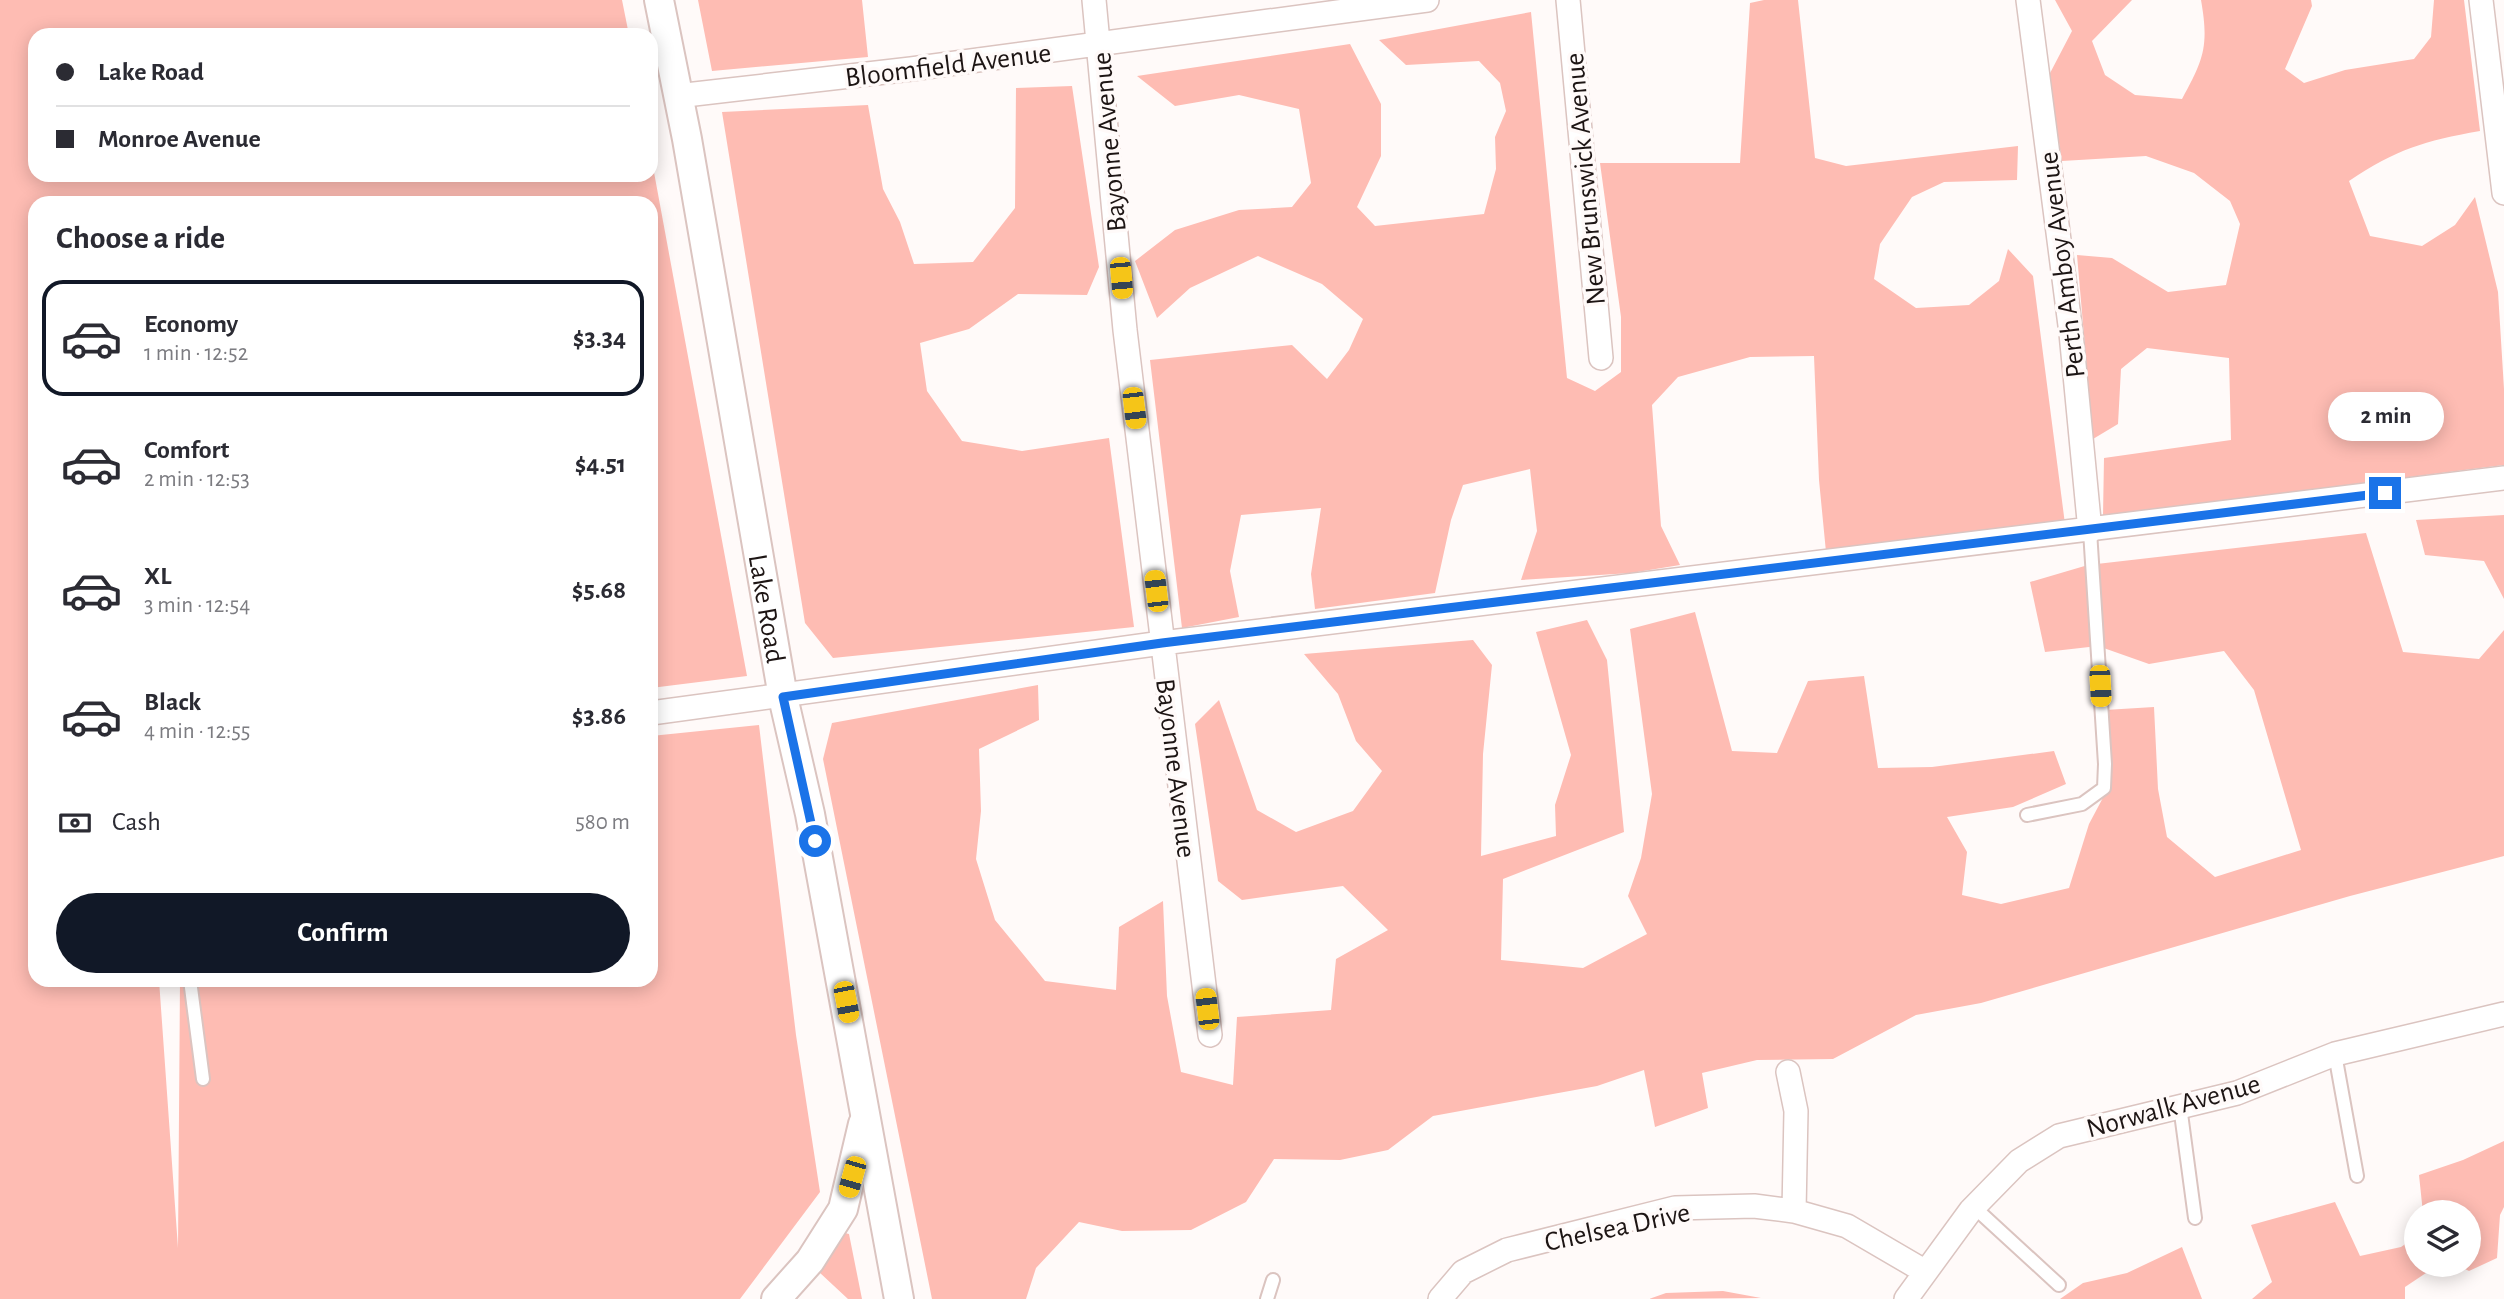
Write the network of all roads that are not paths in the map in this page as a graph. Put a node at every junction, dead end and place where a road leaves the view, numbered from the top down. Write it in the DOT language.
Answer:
graph roads {
  1 [pos="659,0"];
  2 [pos="1094,0"];
  3 [pos="1427,0"];
  4 [pos="1568,0"];
  5 [pos="2028,0"];
  6 [pos="2481,0"];
  7 [pos="1100,44"];
  8 [pos="677,96"];
  9 [pos="2504,193"];
  10 [pos="1601,358"];
  11 [pos="2504,478"];
  12 [pos="2090,531"];
  13 [pos="1162,643"];
  14 [pos="783,697"];
  15 [pos="658,712"];
  16 [pos="2027,815"];
  17 [pos="191,987"];
  18 [pos="2504,1014"];
  19 [pos="1210,1035"];
  20 [pos="2335,1054"];
  21 [pos="1788,1072"];
  22 [pos="203,1079"];
  23 [pos="2180,1106"];
  24 [pos="866,1110"];
  25 [pos="2357,1176"];
  26 [pos="1975,1207"];
  27 [pos="1794,1211"];
  28 [pos="2195,1218"];
  29 [pos="1924,1270"];
  30 [pos="1273,1280"];
  31 [pos="2059,1285"];
  32 [pos="776,1299"];
  33 [pos="899,1299"];
  34 [pos="1267,1299"];
  35 [pos="1440,1299"];
  36 [pos="1906,1299"];
  1 -- 8 [label="street, Lake Road"];
  2 -- 7 [label="street, Bayonne Avenue"];
  3 -- 7 [label="street, Bloomfield Avenue"];
  4 -- 10 [label="street, New Brunswick Avenue"];
  5 -- 12 [label="street, Perth Amboy Avenue"];
  6 -- 9 [label="street"];
  7 -- 8 [label="street, Bloomfield Avenue"];
  7 -- 13 [label="street, Bayonne Avenue"];
  8 -- 14 [label="street, Lake Road"];
  11 -- 12 [label="street"];
  12 -- 13 [label="street"];
  12 -- 16 [label="lane"];
  13 -- 14 [label="street"];
  13 -- 19 [label="street, Bayonne Avenue"];
  14 -- 15 [label="street"];
  14 -- 24 [label="street, Lake Road"];
  17 -- 22 [label="lane"];
  18 -- 20 [label="street, Norwalk Avenue"];
  20 -- 23 [label="street, Norwalk Avenue"];
  20 -- 25 [label="lane"];
  21 -- 27 [label="street"];
  23 -- 26 [label="street, Norwalk Avenue"];
  23 -- 28 [label="lane"];
  24 -- 32 [label="street"];
  24 -- 33 [label="street, Lake Road"];
  26 -- 29 [label="street, Norwalk Avenue"];
  26 -- 31 [label="lane"];
  27 -- 29 [label="street, Chelsea Drive"];
  27 -- 35 [label="street, Chelsea Drive"];
  29 -- 36 [label="street, Norwalk Avenue"];
  30 -- 34 [label="lane"];
}
